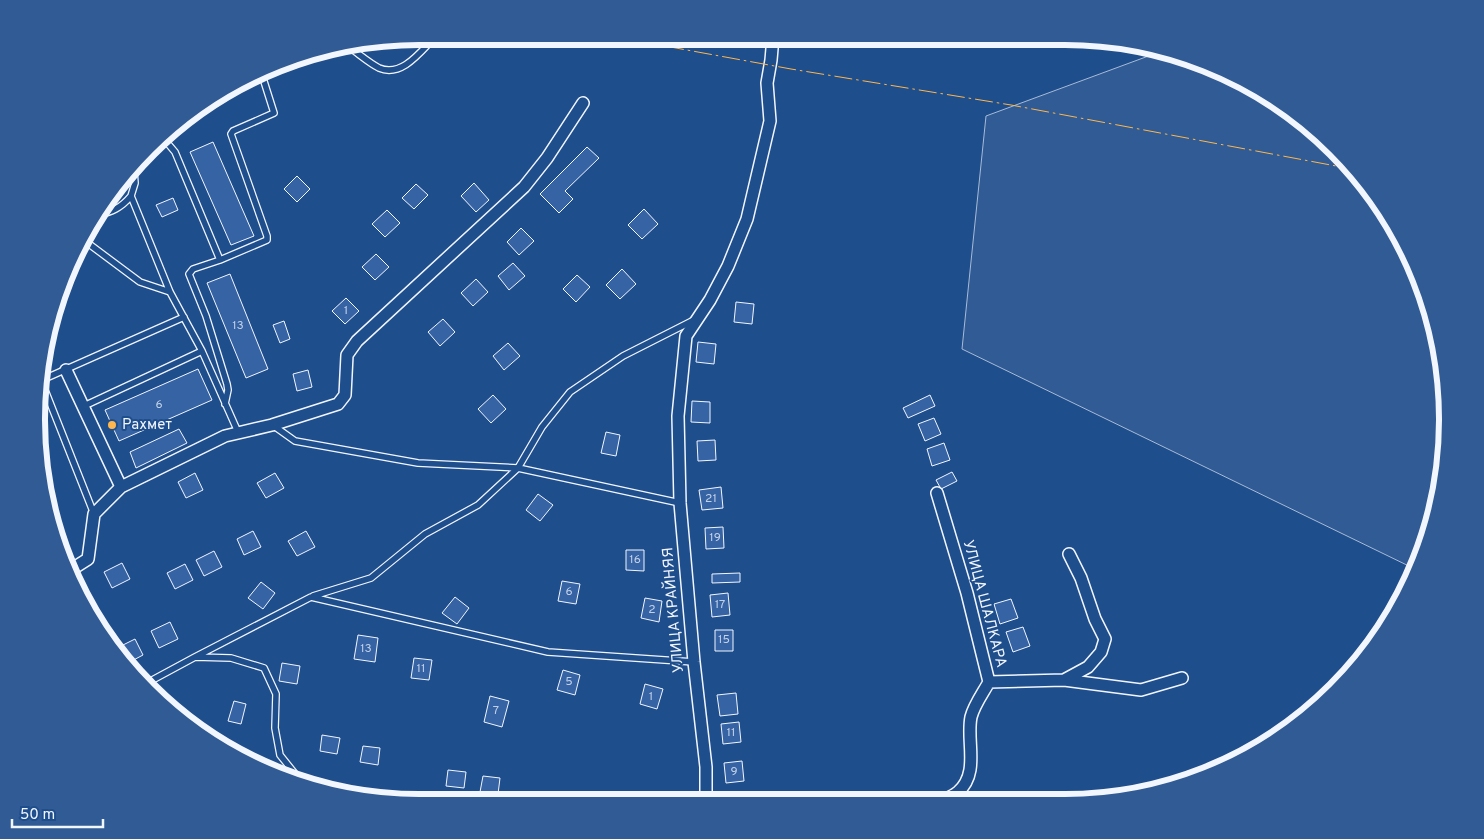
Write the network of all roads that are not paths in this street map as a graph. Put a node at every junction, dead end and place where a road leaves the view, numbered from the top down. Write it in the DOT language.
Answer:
graph roads {
  1 [pos="427,45"];
  2 [pos="772,45"];
  3 [pos="354,51"];
  4 [pos="264,79"];
  5 [pos="583,103"];
  6 [pos="167,143"];
  7 [pos="135,177"];
  8 [pos="132,196"];
  9 [pos="107,213"];
  10 [pos="89,244"];
  11 [pos="220,260"];
  12 [pos="170,292"];
  13 [pos="184,317"];
  14 [pos="696,319"];
  15 [pos="202,351"];
  16 [pos="66,370"];
  17 [pos="47,378"];
  18 [pos="46,393"];
  19 [pos="225,404"];
  20 [pos="84,406"];
  21 [pos="272,425"];
  22 [pos="238,432"];
  23 [pos="518,468"];
  24 [pos="121,487"];
  25 [pos="937,493"];
  26 [pos="680,503"];
  27 [pos="94,514"];
  28 [pos="1069,554"];
  29 [pos="76,567"];
  30 [pos="311,597"];
  31 [pos="196,658"];
  32 [pos="694,662"];
  33 [pos="1182,678"];
  34 [pos="1064,680"];
  35 [pos="152,681"];
  36 [pos="989,682"];
  37 [pos="293,771"];
  38 [pos="706,794"];
  39 [pos="955,794"];
  1 -- 3 [label="lane"];
  2 -- 14 [label="street, УЛИЦА КРАЙНЯЯ"];
  4 -- 11 [label="lane"];
  5 -- 21 [label="street"];
  6 -- 11 [label="lane"];
  7 -- 8 [label="lane"];
  8 -- 9 [label="lane"];
  8 -- 12 [label="lane"];
  10 -- 12 [label="lane"];
  11 -- 19 [label="lane"];
  12 -- 13 [label="lane"];
  13 -- 15 [label="lane"];
  13 -- 16 [label="lane"];
  14 -- 23 [label="lane"];
  14 -- 26 [label="street, УЛИЦА КРАЙНЯЯ"];
  15 -- 19 [label="lane"];
  15 -- 20 [label="lane"];
  16 -- 17 [label="lane"];
  16 -- 20 [label="street"];
  18 -- 27 [label="lane"];
  19 -- 22 [label="lane"];
  20 -- 24 [label="street"];
  21 -- 22 [label="street"];
  21 -- 23 [label="lane"];
  22 -- 24 [label="street"];
  23 -- 26 [label="lane"];
  23 -- 30 [label="lane"];
  24 -- 27 [label="street"];
  25 -- 36 [label="street, УЛИЦА ШАЛКАРА"];
  26 -- 32 [label="street, УЛИЦА КРАЙНЯЯ"];
  27 -- 29 [label="street"];
  28 -- 34 [label="street"];
  30 -- 31 [label="lane"];
  30 -- 32 [label="lane"];
  31 -- 35 [label="lane"];
  31 -- 37 [label="lane"];
  32 -- 38 [label="street, УЛИЦА КРАЙНЯЯ"];
  33 -- 34 [label="street"];
  34 -- 36 [label="street"];
  36 -- 39 [label="street, УЛИЦА ШАЛКАРА"];
}
